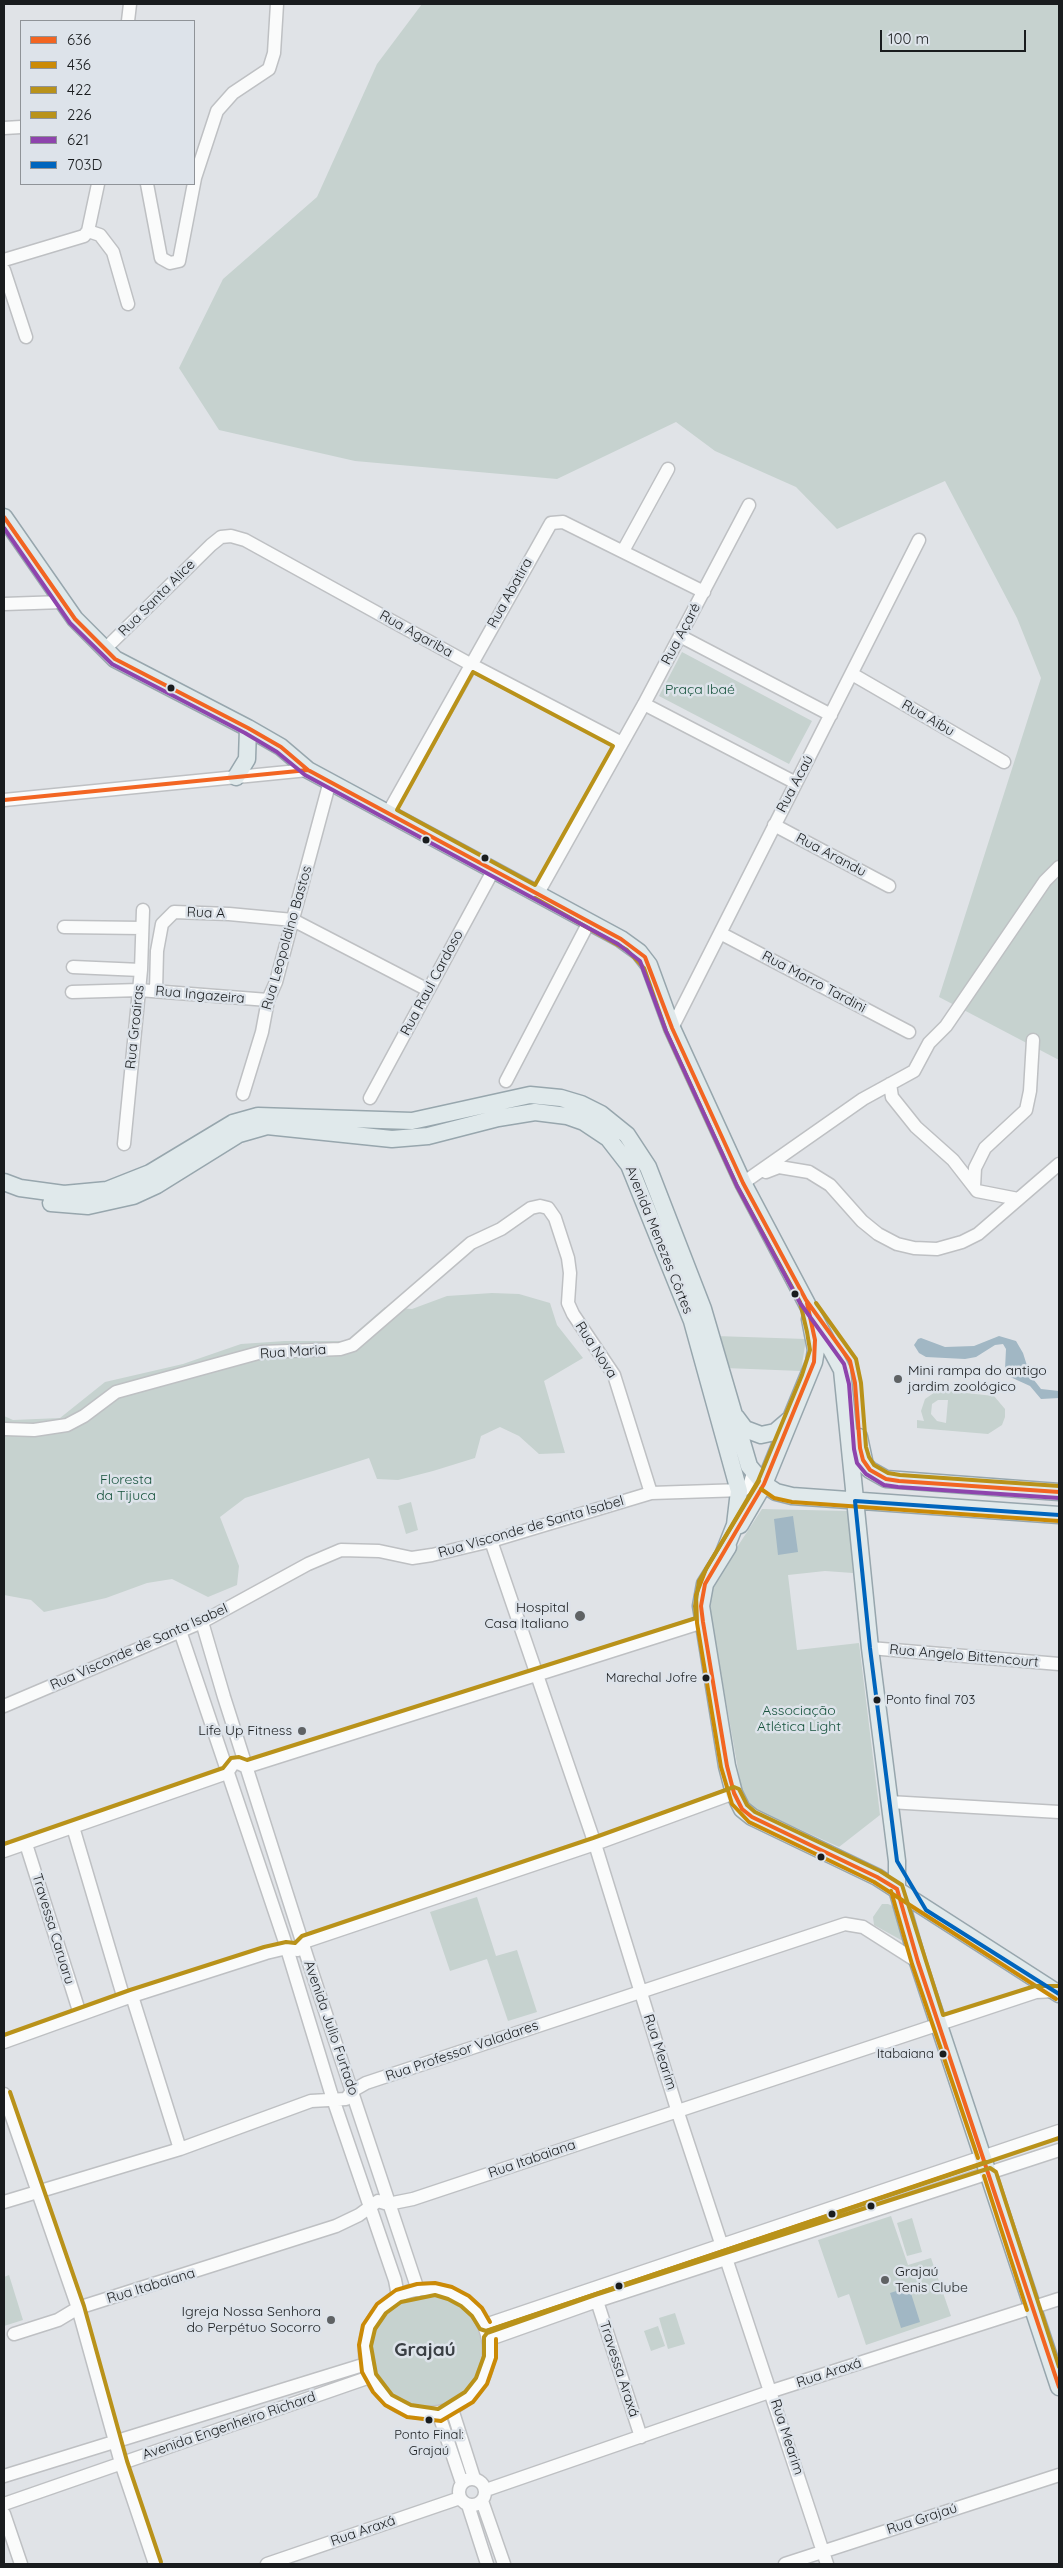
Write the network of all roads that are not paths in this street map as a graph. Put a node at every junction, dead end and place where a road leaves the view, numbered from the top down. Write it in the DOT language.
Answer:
graph roads {
  1 [pos="130,4"];
  2 [pos="277,4"];
  3 [pos="128,20"];
  4 [pos="20,127"];
  5 [pos="4,128"];
  6 [pos="195,178"];
  7 [pos="98,185"];
  8 [pos="147,185"];
  9 [pos="194,185"];
  10 [pos="88,231"];
  11 [pos="4,260"];
  12 [pos="4,270"];
  13 [pos="128,304"];
  14 [pos="26,337"];
  15 [pos="668,469"];
  16 [pos="749,505"];
  17 [pos="4,517"];
  18 [pos="919,540"];
  19 [pos="211,545"];
  20 [pos="623,551"];
  21 [pos="704,592"];
  22 [pos="63,602"];
  23 [pos="4,604"];
  24 [pos="680,636"];
  25 [pos="104,650"];
  26 [pos="470,664"];
  27 [pos="852,674"];
  28 [pos="644,704"];
  29 [pos="831,715"];
  30 [pos="248,728"];
  31 [pos="622,743"];
  32 [pos="1004,762"];
  33 [pos="308,770"];
  34 [pos="236,777"];
  35 [pos="330,781"];
  36 [pos="796,783"];
  37 [pos="4,800"];
  38 [pos="388,813"];
  39 [pos="774,825"];
  40 [pos="1059,866"];
  41 [pos="494,870"];
  42 [pos="889,886"];
  43 [pos="538,893"];
  44 [pos="143,910"];
  45 [pos="293,920"];
  46 [pos="589,922"];
  47 [pos="64,927"];
  48 [pos="142,928"];
  49 [pos="720,932"];
  50 [pos="73,968"];
  51 [pos="141,970"];
  52 [pos="138,990"];
  53 [pos="428,990"];
  54 [pos="156,991"];
  55 [pos="72,992"];
  56 [pos="268,1000"];
  57 [pos="672,1028"];
  58 [pos="909,1032"];
  59 [pos="1032,1040"];
  60 [pos="506,1081"];
  61 [pos="890,1084"];
  62 [pos="243,1094"];
  63 [pos="370,1098"];
  64 [pos="124,1144"];
  65 [pos="1059,1164"];
  66 [pos="4,1182"];
  67 [pos="743,1183"];
  68 [pos="974,1187"];
  69 [pos="4,1192"];
  70 [pos="1018,1199"];
  71 [pos="548,1208"];
  72 [pos="806,1300"];
  73 [pos="732,1408"];
  74 [pos="792,1417"];
  75 [pos="4,1429"];
  76 [pos="758,1479"];
  77 [pos="739,1491"];
  78 [pos="1059,1492"];
  79 [pos="651,1493"];
  80 [pos="855,1501"];
  81 [pos="1059,1515"];
  82 [pos="491,1541"];
  83 [pos="723,1555"];
  84 [pos="202,1622"];
  85 [pos="703,1622"];
  86 [pos="180,1631"];
  87 [pos="870,1648"];
  88 [pos="1059,1664"];
  89 [pos="538,1675"];
  90 [pos="4,1706"];
  91 [pos="247,1769"];
  92 [pos="229,1776"];
  93 [pos="734,1793"];
  94 [pos="889,1802"];
  95 [pos="1059,1812"];
  96 [pos="73,1827"];
  97 [pos="26,1844"];
  98 [pos="595,1844"];
  99 [pos="4,1851"];
  100 [pos="897,1861"];
  101 [pos="897,1889"];
  102 [pos="926,1910"];
  103 [pos="302,1939"];
  104 [pos="285,1944"];
  105 [pos="918,1962"];
  106 [pos="640,1991"];
  107 [pos="1057,1992"];
  108 [pos="128,1997"];
  109 [pos="80,2014"];
  110 [pos="939,2023"];
  111 [pos="4,2042"];
  112 [pos="351,2086"];
  113 [pos="332,2093"];
  114 [pos="4,2094"];
  115 [pos="678,2110"];
  116 [pos="1059,2131"];
  117 [pos="180,2148"];
  118 [pos="1059,2150"];
  119 [pos="984,2156"];
  120 [pos="990,2174"];
  121 [pos="38,2193"];
  122 [pos="4,2202"];
  123 [pos="390,2208"];
  124 [pos="372,2213"];
  125 [pos="722,2245"];
  126 [pos="726,2260"];
  127 [pos="418,2290"];
  128 [pos="398,2296"];
  129 [pos="1059,2299"];
  130 [pos="597,2301"];
  131 [pos="78,2308"];
  132 [pos="1033,2308"];
  133 [pos="485,2325"];
  134 [pos="14,2334"];
  135 [pos="490,2339"];
  136 [pos="366,2364"];
  137 [pos="370,2378"];
  138 [pos="1059,2387"];
  139 [pos="772,2392"];
  140 [pos="452,2410"];
  141 [pos="439,2415"];
  142 [pos="641,2437"];
  143 [pos="115,2442"];
  144 [pos="121,2463"];
  145 [pos="1059,2475"];
  146 [pos="4,2476"];
  147 [pos="468,2481"];
  148 [pos="484,2496"];
  149 [pos="464,2501"];
  150 [pos="4,2504"];
  151 [pos="4,2514"];
  152 [pos="825,2558"];
  153 [pos="21,2564"];
  154 [pos="155,2564"];
  155 [pos="267,2564"];
  156 [pos="488,2564"];
  157 [pos="504,2564"];
  158 [pos="786,2564"];
  1 -- 3 [label="street"];
  2 -- 6 [label="street"];
  4 -- 5 [label="street"];
  7 -- 10 [label="street"];
  8 -- 9 [label="street"];
  10 -- 11 [label="street"];
  10 -- 13 [label="street"];
  12 -- 14 [label="street"];
  15 -- 20 [label="street"];
  16 -- 21 [label="street, Rua Açaré"];
  17 -- 22 [label="main road"];
  18 -- 27 [label="street, Rua Acaú"];
  19 -- 25 [label="street, Rua Santa Alice"];
  19 -- 26 [label="street, Rua Agariba"];
  20 -- 21 [label="street, Rua Abatira"];
  20 -- 26 [label="street, Rua Abatira"];
  21 -- 24 [label="street, Rua Açaré"];
  22 -- 23 [label="street"];
  22 -- 25 [label="main road"];
  24 -- 28 [label="street, Rua Açaré"];
  24 -- 29 [label="street"];
  25 -- 30 [label="main road"];
  26 -- 31 [label="street, Rua Agariba"];
  26 -- 38 [label="street, Rua Abatira"];
  27 -- 29 [label="street, Rua Acaú"];
  27 -- 32 [label="street, Rua Aibu"];
  28 -- 31 [label="street, Rua Açaré"];
  28 -- 36 [label="street"];
  29 -- 36 [label="street, Rua Acaú"];
  30 -- 33 [label="main road"];
  30 -- 34 [label="main road"];
  31 -- 43 [label="street, Rua Açaré"];
  33 -- 34 [label="street"];
  33 -- 35 [label="main road"];
  34 -- 37 [label="street"];
  35 -- 38 [label="main road"];
  35 -- 45 [label="street, Rua Leopoldino Bastos"];
  36 -- 39 [label="street, Rua Acaú"];
  38 -- 41 [label="main road"];
  39 -- 42 [label="street, Rua Arandu"];
  39 -- 49 [label="street, Rua Acaú"];
  40 -- 61 [label="street"];
  41 -- 43 [label="main road"];
  41 -- 53 [label="street, Rua Raul Cardoso"];
  43 -- 46 [label="main road"];
  44 -- 48 [label="street, Rua Groairas"];
  45 -- 53 [label="street, Rua A"];
  45 -- 54 [label="street, Rua A"];
  45 -- 56 [label="street, Rua Leopoldino Bastos"];
  46 -- 57 [label="main road"];
  46 -- 60 [label="street"];
  47 -- 48 [label="street"];
  48 -- 51 [label="street, Rua Groairas"];
  49 -- 57 [label="street, Rua Acaú"];
  49 -- 58 [label="street, Rua Morro Tardini"];
  50 -- 51 [label="street"];
  51 -- 52 [label="street, Rua Groairas"];
  52 -- 54 [label="street, Rua Ingazeira"];
  52 -- 55 [label="street, Rua Ingazeira"];
  52 -- 64 [label="street, Rua Groairas"];
  53 -- 63 [label="street, Rua Raul Cardoso"];
  54 -- 56 [label="street, Rua Ingazeira"];
  56 -- 62 [label="street, Rua Leopoldino Bastos"];
  57 -- 67 [label="main road"];
  59 -- 68 [label="street"];
  61 -- 67 [label="street"];
  61 -- 68 [label="street"];
  65 -- 70 [label="street"];
  66 -- 73 [label="main road, Avenida Menezes Côrtes"];
  67 -- 70 [label="street"];
  67 -- 72 [label="main road"];
  68 -- 70 [label="street"];
  69 -- 77 [label="main road, Avenida Menezes Côrtes"];
  71 -- 75 [label="street, Rua Maria"];
  71 -- 79 [label="street, Rua Nova"];
  72 -- 74 [label="main road"];
  72 -- 78 [label="main road"];
  72 -- 80 [label="main road"];
  73 -- 74 [label="main road"];
  73 -- 76 [label="main road, Avenida Menezes Côrtes"];
  74 -- 76 [label="main road"];
  76 -- 77 [label="street"];
  76 -- 80 [label="main road"];
  76 -- 83 [label="main road"];
  77 -- 79 [label="street, Rua Visconde de Santa Isabel"];
  77 -- 83 [label="main road, Avenida Menezes Côrtes"];
  79 -- 82 [label="street, Rua Visconde de Santa Isabel"];
  80 -- 81 [label="main road"];
  80 -- 87 [label="main road"];
  82 -- 84 [label="street, Rua Visconde de Santa Isabel"];
  82 -- 89 [label="street, Rua Mearim"];
  83 -- 85 [label="main road"];
  84 -- 86 [label="street, Rua Visconde de Santa Isabel"];
  84 -- 91 [label="street, Avenida Julio Furtado"];
  85 -- 89 [label="street"];
  85 -- 93 [label="main road"];
  86 -- 90 [label="street, Rua Visconde de Santa Isabel"];
  86 -- 92 [label="street, Avenida Julio Furtado"];
  87 -- 88 [label="street, Rua Angelo Bittencourt"];
  87 -- 94 [label="main road"];
  89 -- 91 [label="street"];
  89 -- 98 [label="street, Rua Mearim"];
  91 -- 92 [label="street"];
  91 -- 103 [label="street, Avenida Julio Furtado"];
  92 -- 96 [label="street"];
  92 -- 104 [label="street, Avenida Julio Furtado"];
  93 -- 98 [label="street"];
  93 -- 101 [label="main road"];
  94 -- 95 [label="street"];
  94 -- 100 [label="main road"];
  96 -- 97 [label="street"];
  96 -- 108 [label="street"];
  97 -- 99 [label="street"];
  97 -- 109 [label="street, Travessa Caruaru"];
  98 -- 103 [label="street"];
  98 -- 106 [label="street, Rua Mearim"];
  100 -- 101 [label="main road"];
  100 -- 102 [label="main road"];
  101 -- 102 [label="main road"];
  101 -- 105 [label="main road"];
  102 -- 107 [label="main road"];
  103 -- 104 [label="street"];
  103 -- 112 [label="street, Avenida Julio Furtado"];
  104 -- 108 [label="street"];
  104 -- 113 [label="street, Avenida Julio Furtado"];
  105 -- 106 [label="street, Rua Professor Valadares"];
  105 -- 110 [label="main road"];
  106 -- 112 [label="street, Rua Professor Valadares"];
  106 -- 115 [label="street, Rua Mearim"];
  107 -- 110 [label="street, Rua Itabaiana"];
  108 -- 109 [label="street"];
  108 -- 117 [label="street"];
  109 -- 111 [label="street"];
  110 -- 115 [label="street, Rua Itabaiana"];
  110 -- 119 [label="main road"];
  112 -- 113 [label="street, Rua Professor Valadares"];
  112 -- 113 [label="street, Rua Professor Valadares"];
  112 -- 123 [label="street, Avenida Julio Furtado"];
  113 -- 117 [label="street, Rua Professor Valadares"];
  113 -- 124 [label="street, Avenida Julio Furtado"];
  114 -- 121 [label="street"];
  115 -- 123 [label="street, Rua Itabaiana"];
  115 -- 125 [label="street, Rua Mearim"];
  116 -- 119 [label="street"];
  117 -- 121 [label="street, Rua Professor Valadares"];
  118 -- 120 [label="street"];
  119 -- 120 [label="main road"];
  119 -- 125 [label="street"];
  120 -- 126 [label="street"];
  120 -- 132 [label="main road"];
  121 -- 122 [label="street, Rua Professor Valadares"];
  121 -- 131 [label="street"];
  123 -- 124 [label="street, Rua Itabaiana"];
  123 -- 127 [label="street, Avenida Julio Furtado"];
  124 -- 128 [label="street, Avenida Julio Furtado"];
  124 -- 131 [label="street, Rua Itabaiana"];
  125 -- 126 [label="street, Rua Mearim"];
  125 -- 133 [label="street"];
  126 -- 130 [label="street"];
  126 -- 139 [label="street, Rua Mearim"];
  127 -- 128 [label="street"];
  127 -- 133 [label="street"];
  128 -- 136 [label="street"];
  129 -- 132 [label="street, Rua Araxá"];
  130 -- 135 [label="street"];
  130 -- 142 [label="street, Travessa Araxá"];
  131 -- 134 [label="street, Rua Itabaiana"];
  131 -- 143 [label="street"];
  132 -- 138 [label="main road"];
  132 -- 139 [label="street, Rua Araxá"];
  133 -- 135 [label="street"];
  135 -- 140 [label="street"];
  136 -- 137 [label="street"];
  136 -- 143 [label="street, Avenida Engenheiro Richard"];
  137 -- 141 [label="street"];
  137 -- 144 [label="street, Avenida Engenheiro Richard"];
  139 -- 142 [label="street, Rua Araxá"];
  139 -- 152 [label="street, Rua Mearim"];
  140 -- 141 [label="street"];
  140 -- 147 [label="street"];
  141 -- 147 [label="street"];
  142 -- 148 [label="street, Rua Araxá"];
  143 -- 144 [label="street"];
  143 -- 146 [label="street, Avenida Engenheiro Richard"];
  144 -- 150 [label="street, Avenida Engenheiro Richard"];
  144 -- 154 [label="street"];
  145 -- 152 [label="street, Rua Grajaú"];
  147 -- 148 [label="street"];
  147 -- 149 [label="street"];
  148 -- 149 [label="street"];
  148 -- 157 [label="street"];
  149 -- 155 [label="street, Rua Araxá"];
  149 -- 156 [label="street"];
  151 -- 153 [label="street"];
  152 -- 158 [label="street, Rua Grajaú"];
}
